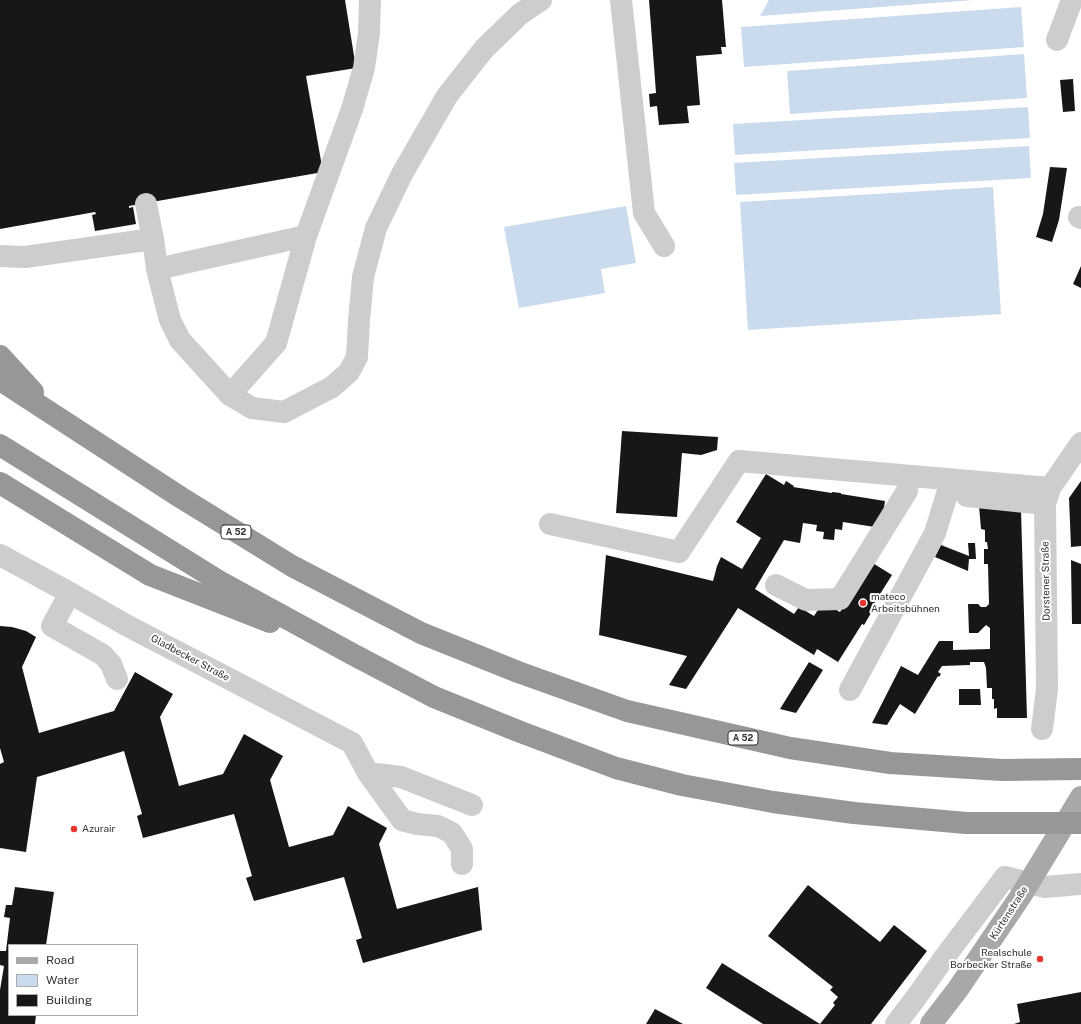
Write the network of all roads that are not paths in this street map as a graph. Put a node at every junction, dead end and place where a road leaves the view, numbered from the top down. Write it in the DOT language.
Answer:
graph roads {
  1 [pos="370,0"];
  2 [pos="541,0"];
  3 [pos="621,0"];
  4 [pos="1072,0"];
  5 [pos="1057,40"];
  6 [pos="146,204"];
  7 [pos="306,236"];
  8 [pos="153,239"];
  9 [pos="664,246"];
  10 [pos="0,256"];
  11 [pos="157,269"];
  12 [pos="0,356"];
  13 [pos="0,380"];
  14 [pos="230,395"];
  15 [pos="59,419"];
  16 [pos="1081,443"];
  17 [pos="0,445"];
  18 [pos="800,481"];
  19 [pos="0,483"];
  20 [pos="907,491"];
  21 [pos="946,494"];
  22 [pos="1048,496"];
  23 [pos="550,524"];
  24 [pos="0,555"];
  25 [pos="776,585"];
  26 [pos="70,593"];
  27 [pos="354,655"];
  28 [pos="116,679"];
  29 [pos="850,690"];
  30 [pos="1042,729"];
  31 [pos="1081,769"];
  32 [pos="368,773"];
  33 [pos="1081,797"];
  34 [pos="472,805"];
  35 [pos="1081,824"];
  36 [pos="462,864"];
  37 [pos="1081,884"];
  38 [pos="896,1024"];
  39 [pos="931,1024"];
  1 -- 7 [label="street"];
  2 -- 14 [label="street"];
  3 -- 9 [label="street"];
  4 -- 5 [label="street"];
  6 -- 8 [label="street"];
  7 -- 11 [label="street"];
  7 -- 14 [label="street"];
  8 -- 10 [label="street"];
  8 -- 11 [label="street"];
  11 -- 14 [label="street"];
  12 -- 15 [label="highway"];
  13 -- 15 [label="highway, A 52"];
  15 -- 31 [label="highway, A 52"];
  16 -- 22 [label="street"];
  17 -- 27 [label="highway"];
  18 -- 20 [label="street"];
  19 -- 27 [label="highway"];
  20 -- 21 [label="street"];
  20 -- 25 [label="street"];
  21 -- 22 [label="street"];
  21 -- 29 [label="street"];
  22 -- 23 [label="street"];
  22 -- 30 [label="street, Dorstener Straße"];
  24 -- 26 [label="street, Gladbecker Straße"];
  26 -- 28 [label="street"];
  26 -- 32 [label="street, Gladbecker Straße"];
  27 -- 35 [label="highway"];
  32 -- 34 [label="street"];
  32 -- 36 [label="street, Gladbecker Straße"];
  33 -- 39 [label="main road, Kürtenstraße"];
  37 -- 38 [label="street"];
}
